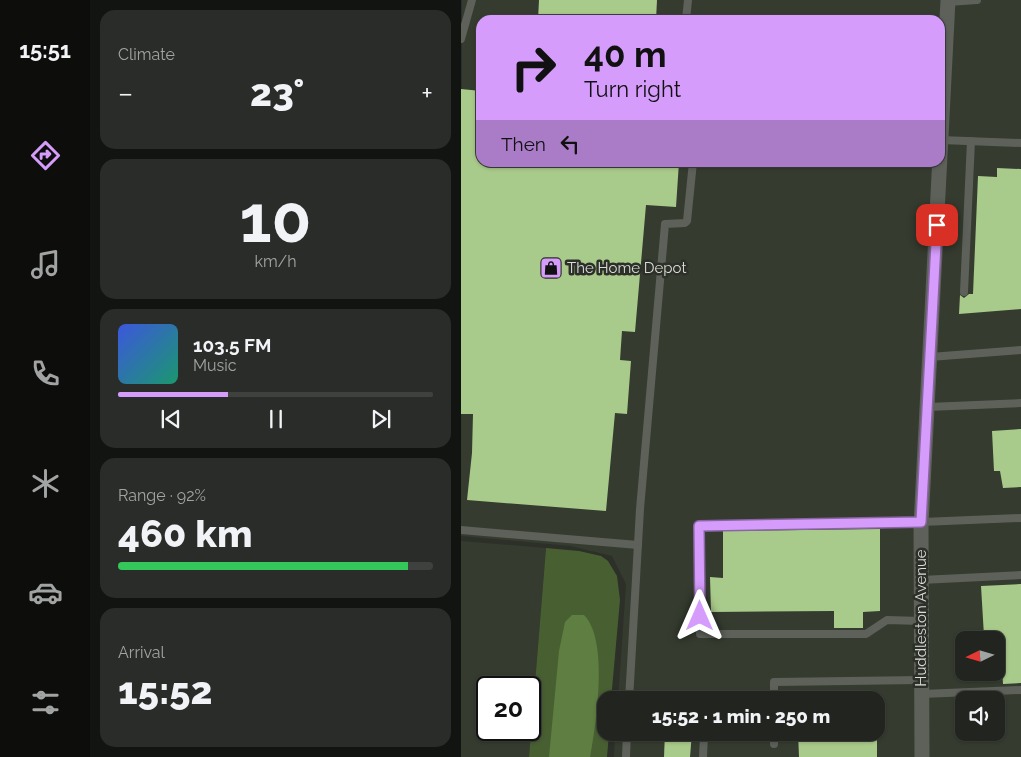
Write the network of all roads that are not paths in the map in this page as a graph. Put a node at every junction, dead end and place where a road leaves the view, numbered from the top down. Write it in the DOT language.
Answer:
graph roads {
  1 [pos="472,0"];
  2 [pos="688,0"];
  3 [pos="977,0"];
  4 [pos="948,1"];
  5 [pos="686,15"];
  6 [pos="461,39"];
  7 [pos="945,43"];
  8 [pos="945,140"];
  9 [pos="971,141"];
  10 [pos="1021,143"];
  11 [pos="692,167"];
  12 [pos="940,167"];
  13 [pos="964,292"];
  14 [pos="1021,350"];
  15 [pos="930,357"];
  16 [pos="1021,403"];
  17 [pos="928,407"];
  18 [pos="1021,518"];
  19 [pos="921,522"];
  20 [pos="461,530"];
  21 [pos="638,545"];
  22 [pos="1021,575"];
  23 [pos="921,580"];
  24 [pos="921,621"];
  25 [pos="921,687"];
  26 [pos="1021,690"];
  27 [pos="630,691"];
  28 [pos="774,691"];
  29 [pos="627,741"];
  30 [pos="704,741"];
  31 [pos="626,757"];
  32 [pos="703,757"];
  33 [pos="922,757"];
  1 -- 6 [label="lane"];
  2 -- 5 [label="lane"];
  3 -- 4 [label="lane"];
  4 -- 7 [label="street, Huddleston Avenue"];
  8 -- 9 [label="lane"];
  9 -- 10 [label="lane"];
  9 -- 13 [label="lane"];
  11 -- 21 [label="lane"];
  12 -- 15 [label="street, Huddleston Avenue"];
  14 -- 15 [label="lane"];
  15 -- 17 [label="street, Huddleston Avenue"];
  16 -- 17 [label="lane"];
  17 -- 19 [label="street, Huddleston Avenue"];
  18 -- 19 [label="lane"];
  19 -- 23 [label="street, Huddleston Avenue"];
  19 -- 24 [label="lane"];
  20 -- 21 [label="lane"];
  21 -- 27 [label="lane"];
  22 -- 23 [label="lane"];
  23 -- 24 [label="street, Huddleston Avenue"];
  24 -- 25 [label="street, Huddleston Avenue"];
  25 -- 26 [label="lane"];
  25 -- 28 [label="lane"];
  25 -- 33 [label="street, Huddleston Avenue"];
  29 -- 31 [label="lane"];
  30 -- 32 [label="lane"];
}
